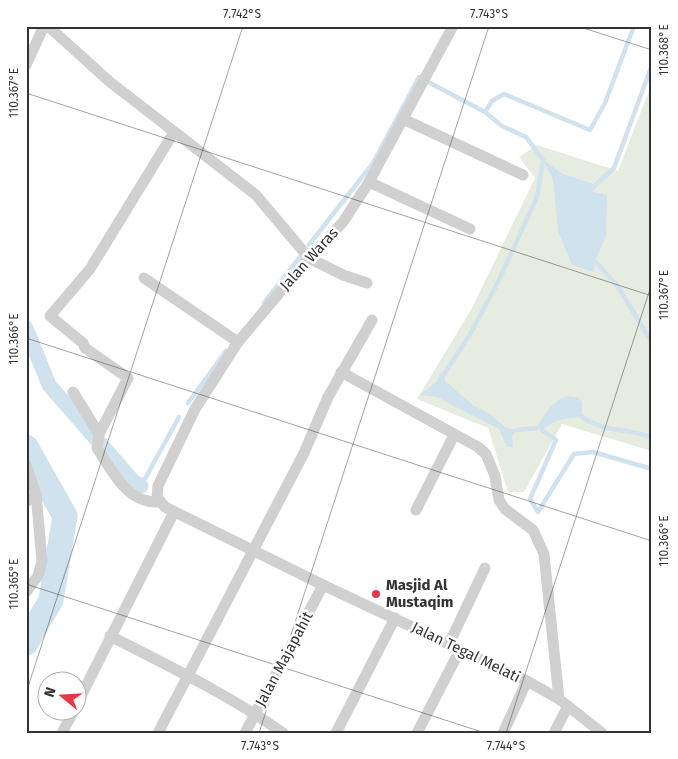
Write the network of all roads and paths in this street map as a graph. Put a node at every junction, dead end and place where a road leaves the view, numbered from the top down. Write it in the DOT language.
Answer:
graph roads {
  1 [pos="44,26"];
  2 [pos="48,26"];
  3 [pos="454,26"];
  4 [pos="27,60"];
  5 [pos="403,120"];
  6 [pos="174,132"];
  7 [pos="522,175"];
  8 [pos="369,182"];
  9 [pos="470,230"];
  10 [pos="309,258"];
  11 [pos="144,278"];
  12 [pos="367,283"];
  13 [pos="372,320"];
  14 [pos="238,342"];
  15 [pos="341,372"];
  16 [pos="73,392"];
  17 [pos="99,434"];
  18 [pos="454,436"];
  19 [pos="26,465"];
  20 [pos="36,494"];
  21 [pos="26,502"];
  22 [pos="160,502"];
  23 [pos="416,510"];
  24 [pos="174,512"];
  25 [pos="254,551"];
  26 [pos="486,568"];
  27 [pos="323,585"];
  28 [pos="26,592"];
  29 [pos="395,618"];
  30 [pos="110,636"];
  31 [pos="448,644"];
  32 [pos="460,650"];
  33 [pos="189,676"];
  34 [pos="88,681"];
  35 [pos="527,681"];
  36 [pos="563,703"];
  37 [pos="256,714"];
  38 [pos="158,733"];
  39 [pos="245,733"];
  40 [pos="283,733"];
  41 [pos="336,733"];
  42 [pos="417,733"];
  43 [pos="503,733"];
  44 [pos="554,733"];
  45 [pos="602,733"];
  1 -- 4 [label="street"];
  2 -- 6 [label="street"];
  3 -- 5 [label="street, Jalan Waras"];
  5 -- 7 [label="street"];
  5 -- 8 [label="street, Jalan Waras"];
  6 -- 10 [label="street"];
  6 -- 17 [label="street"];
  8 -- 9 [label="street"];
  8 -- 10 [label="street, Jalan Waras"];
  10 -- 12 [label="street"];
  10 -- 14 [label="street, Jalan Waras"];
  11 -- 14 [label="street"];
  13 -- 15 [label="street"];
  14 -- 22 [label="street, Jalan Waras"];
  15 -- 18 [label="street"];
  15 -- 25 [label="street"];
  16 -- 17 [label="street"];
  17 -- 22 [label="street"];
  18 -- 23 [label="street"];
  18 -- 36 [label="street"];
  19 -- 20 [label="street"];
  20 -- 21 [label="street"];
  20 -- 28 [label="street"];
  22 -- 24 [label="street, Jalan Tegal Melati"];
  24 -- 25 [label="street, Jalan Tegal Melati"];
  24 -- 30 [label="street"];
  25 -- 27 [label="street, Jalan Tegal Melati"];
  25 -- 33 [label="street"];
  26 -- 31 [label="street"];
  27 -- 29 [label="street, Jalan Tegal Melati"];
  27 -- 37 [label="street, Jalan Majapahit"];
  29 -- 31 [label="street, Jalan Tegal Melati"];
  29 -- 41 [label="street"];
  30 -- 33 [label="street"];
  30 -- 34 [label="street"];
  31 -- 32 [label="street, Jalan Tegal Melati"];
  32 -- 35 [label="street, Jalan Tegal Melati"];
  32 -- 42 [label="street"];
  33 -- 37 [label="street"];
  33 -- 38 [label="street"];
  35 -- 36 [label="street, Jalan Tegal Melati"];
  35 -- 43 [label="street"];
  36 -- 44 [label="street"];
  36 -- 45 [label="street, Jalan Tegal Melati"];
  37 -- 39 [label="street, Jalan Majapahit"];
  37 -- 40 [label="street"];
}
